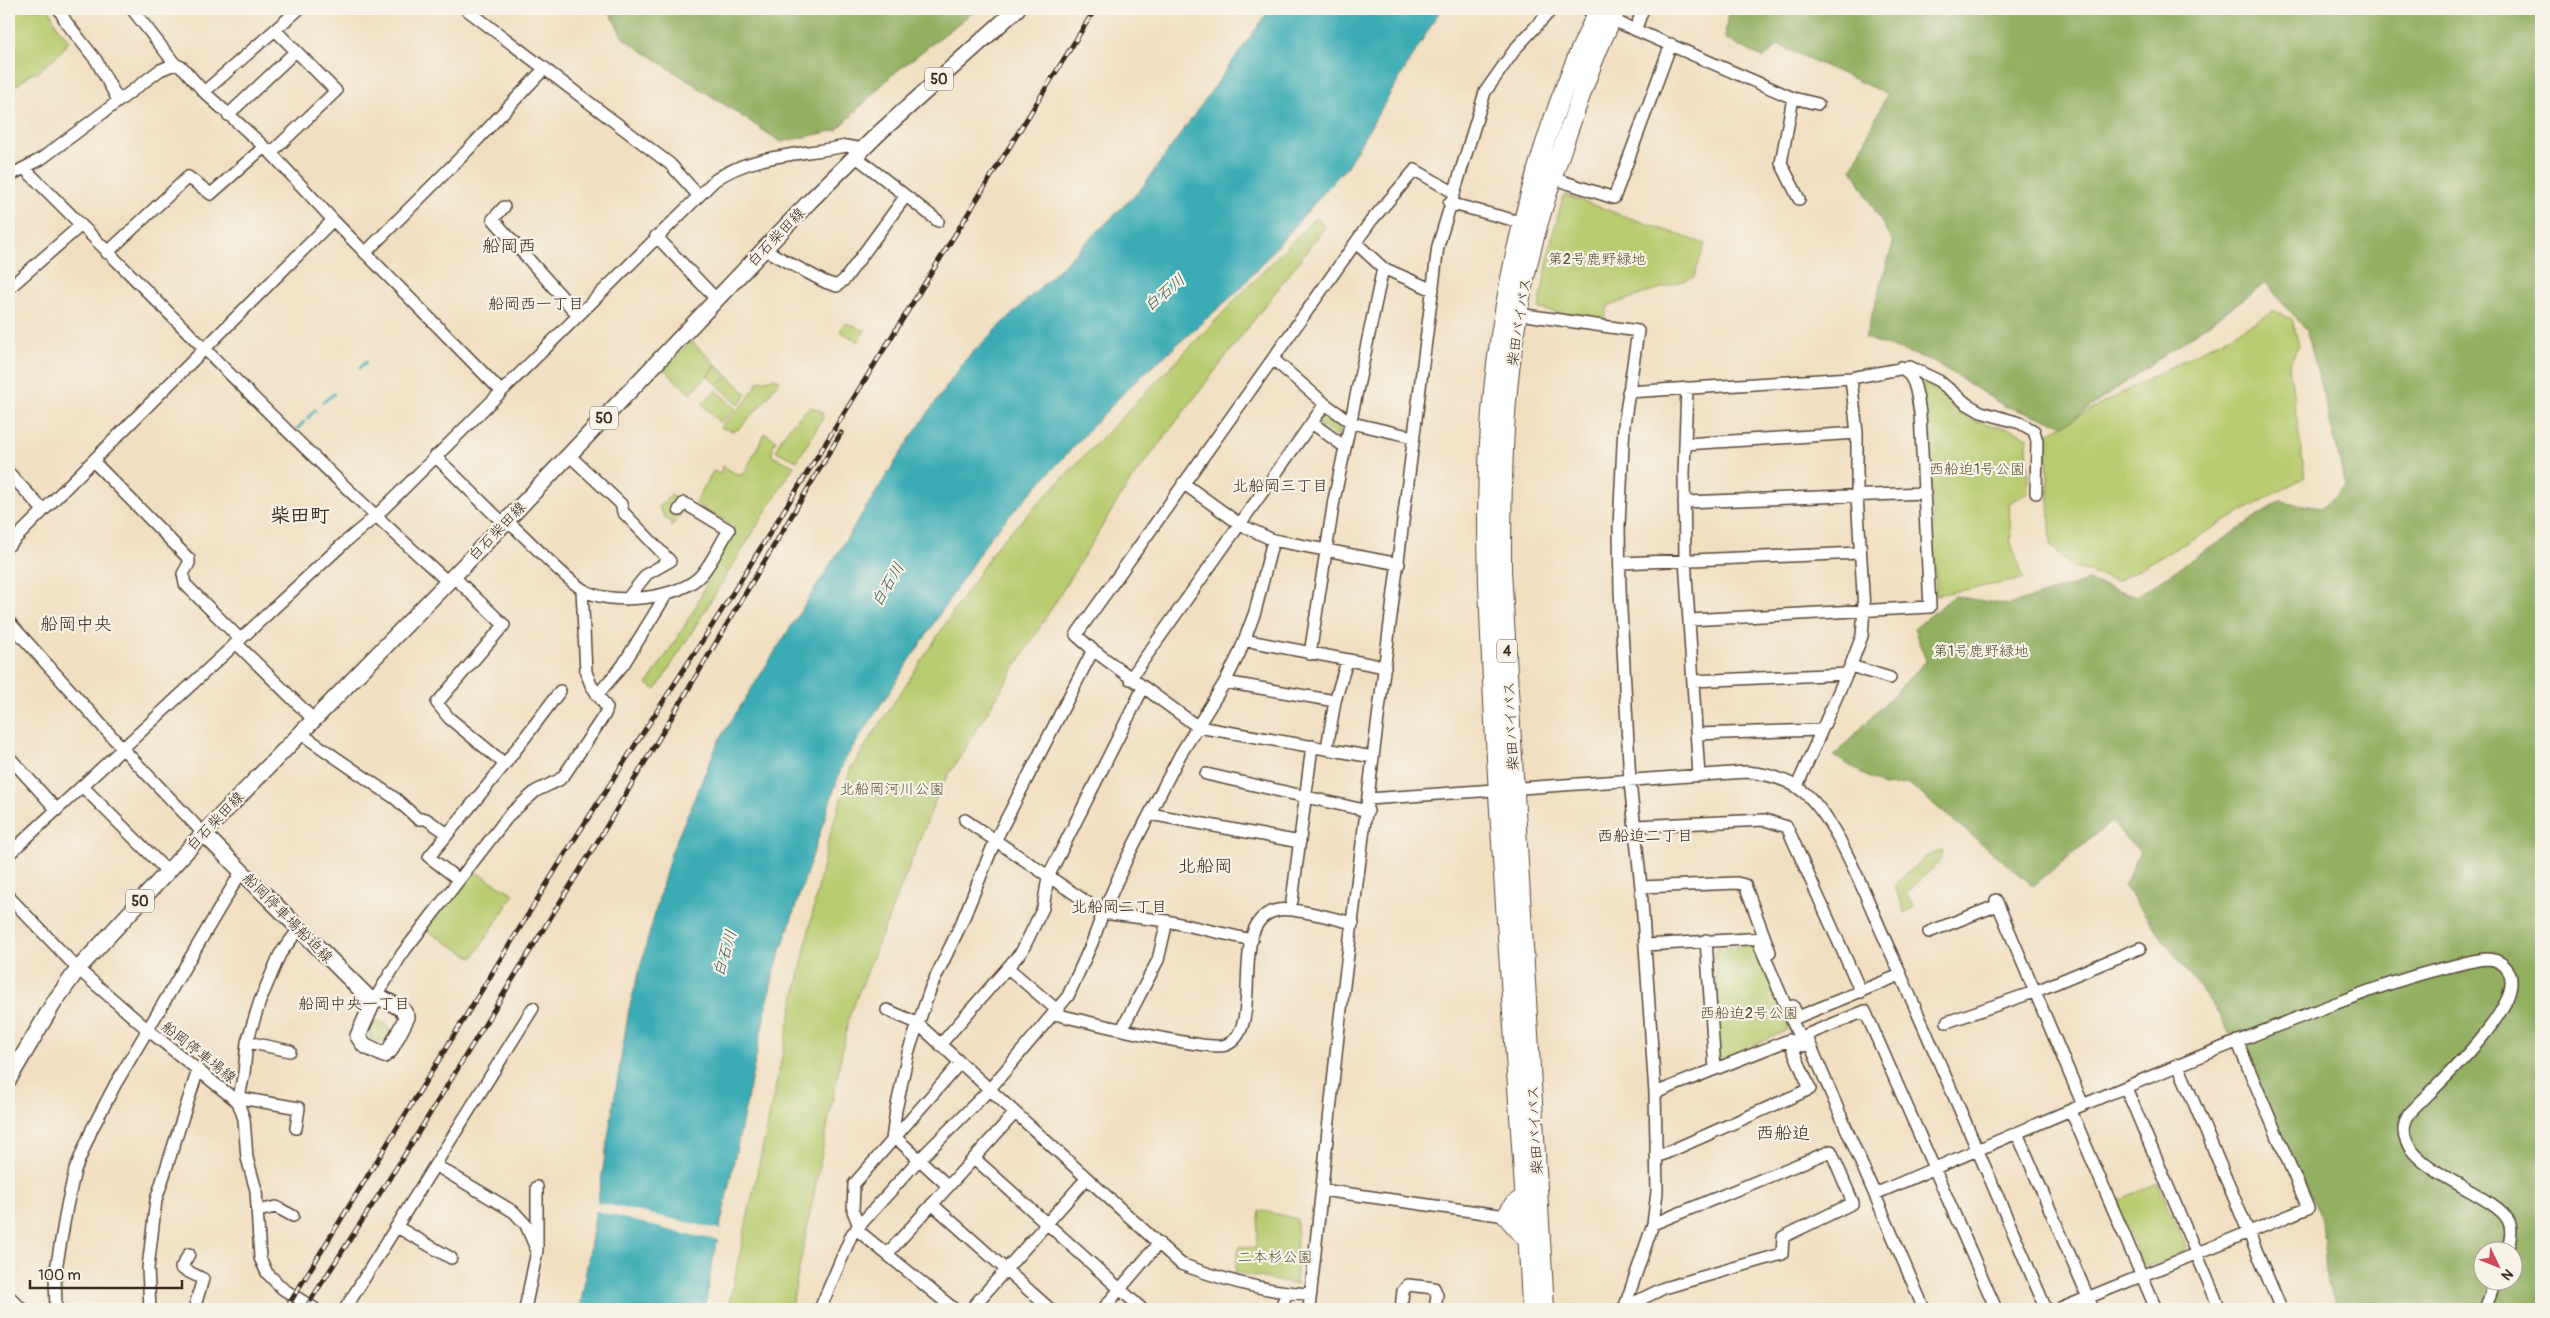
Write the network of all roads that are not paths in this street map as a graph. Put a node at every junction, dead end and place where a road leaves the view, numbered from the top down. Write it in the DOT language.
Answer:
graph roads {
  1 [pos="59,9"];
  2 [pos="132,9"];
  3 [pos="299,9"];
  4 [pos="466,9"];
  5 [pos="1017,9"];
  6 [pos="1552,9"];
  7 [pos="1643,9"];
  8 [pos="1602,12"];
  9 [pos="1636,28"];
  10 [pos="275,30"];
  11 [pos="1671,44"];
  12 [pos="296,51"];
  13 [pos="175,64"];
  14 [pos="545,68"];
  15 [pos="204,92"];
  16 [pos="1794,98"];
  17 [pos="118,100"];
  18 [pos="1818,104"];
  19 [pos="228,115"];
  20 [pos="268,150"];
  21 [pos="859,152"];
  22 [pos="21,166"];
  23 [pos="9,176"];
  24 [pos="1552,178"];
  25 [pos="698,195"];
  26 [pos="905,197"];
  27 [pos="1451,198"];
  28 [pos="1799,200"];
  29 [pos="504,207"];
  30 [pos="333,220"];
  31 [pos="938,221"];
  32 [pos="1524,223"];
  33 [pos="80,226"];
  34 [pos="656,236"];
  35 [pos="1356,243"];
  36 [pos="764,249"];
  37 [pos="107,253"];
  38 [pos="365,253"];
  39 [pos="1383,268"];
  40 [pos="9,288"];
  41 [pos="1432,290"];
  42 [pos="717,300"];
  43 [pos="1518,314"];
  44 [pos="578,315"];
  45 [pos="204,348"];
  46 [pos="1273,359"];
  47 [pos="1902,367"];
  48 [pos="1851,378"];
  49 [pos="1688,388"];
  50 [pos="501,391"];
  51 [pos="1628,392"];
  52 [pos="1325,404"];
  53 [pos="1312,423"];
  54 [pos="1352,423"];
  55 [pos="1857,433"];
  56 [pos="1414,437"];
  57 [pos="1685,444"];
  58 [pos="1345,447"];
  59 [pos="569,455"];
  60 [pos="435,456"];
  61 [pos="92,461"];
  62 [pos="9,473"];
  63 [pos="1183,483"];
  64 [pos="1925,493"];
  65 [pos="2036,493"];
  66 [pos="1857,495"];
  67 [pos="1684,502"];
  68 [pos="43,510"];
  69 [pos="679,510"];
  70 [pos="376,516"];
  71 [pos="504,524"];
  72 [pos="1240,525"];
  73 [pos="1273,540"];
  74 [pos="9,545"];
  75 [pos="1328,549"];
  76 [pos="1860,553"];
  77 [pos="1685,560"];
  78 [pos="1621,563"];
  79 [pos="1399,564"];
  80 [pos="451,579"];
  81 [pos="582,589"];
  82 [pos="666,595"];
  83 [pos="627,599"];
  84 [pos="1864,609"];
  85 [pos="1689,620"];
  86 [pos="9,622"];
  87 [pos="1244,640"];
  88 [pos="238,641"];
  89 [pos="1093,650"];
  90 [pos="1310,654"];
  91 [pos="1347,660"];
  92 [pos="1385,667"];
  93 [pos="1849,670"];
  94 [pos="1890,678"];
  95 [pos="1130,679"];
  96 [pos="1693,681"];
  97 [pos="1225,682"];
  98 [pos="1143,688"];
  99 [pos="560,691"];
  100 [pos="597,695"];
  101 [pos="1335,701"];
  102 [pos="313,719"];
  103 [pos="1198,727"];
  104 [pos="1820,730"];
  105 [pos="300,733"];
  106 [pos="1696,734"];
  107 [pos="1312,746"];
  108 [pos="1327,748"];
  109 [pos="123,749"];
  110 [pos="1373,756"];
  111 [pos="9,757"];
  112 [pos="505,764"];
  113 [pos="1206,774"];
  114 [pos="1699,776"];
  115 [pos="1630,782"];
  116 [pos="82,786"];
  117 [pos="1797,786"];
  118 [pos="1506,790"];
  119 [pos="1305,798"];
  120 [pos="1369,805"];
  121 [pos="57,810"];
  122 [pos="1150,814"];
  123 [pos="965,820"];
  124 [pos="1636,826"];
  125 [pos="203,833"];
  126 [pos="448,834"];
  127 [pos="995,841"];
  128 [pos="1300,842"];
  129 [pos="9,854"];
  130 [pos="167,871"];
  131 [pos="241,872"];
  132 [pos="1048,877"];
  133 [pos="459,880"];
  134 [pos="1641,887"];
  135 [pos="9,896"];
  136 [pos="1292,900"];
  137 [pos="1103,913"];
  138 [pos="1167,921"];
  139 [pos="1353,923"];
  140 [pos="299,930"];
  141 [pos="1929,932"];
  142 [pos="1252,940"];
  143 [pos="1706,940"];
  144 [pos="1762,942"];
  145 [pos="1645,945"];
  146 [pos="2140,948"];
  147 [pos="1008,968"];
  148 [pos="78,969"];
  149 [pos="1900,975"];
  150 [pos="1861,992"];
  151 [pos="2034,992"];
  152 [pos="373,1002"];
  153 [pos="533,1008"];
  154 [pos="887,1010"];
  155 [pos="1056,1012"];
  156 [pos="1947,1022"];
  157 [pos="917,1023"];
  158 [pos="1122,1029"];
  159 [pos="148,1030"];
  160 [pos="2237,1041"];
  161 [pos="247,1042"];
  162 [pos="940,1045"];
  163 [pos="290,1051"];
  164 [pos="960,1064"];
  165 [pos="2178,1065"];
  166 [pos="1715,1069"];
  167 [pos="198,1070"];
  168 [pos="9,1079"];
  169 [pos="2126,1088"];
  170 [pos="989,1090"];
  171 [pos="1655,1092"];
  172 [pos="238,1102"];
  173 [pos="2083,1105"];
  174 [pos="2071,1111"];
  175 [pos="1015,1113"];
  176 [pos="296,1128"];
  177 [pos="2016,1133"];
  178 [pos="893,1138"];
  179 [pos="1979,1149"];
  180 [pos="1657,1157"];
  181 [pos="974,1158"];
  182 [pos="919,1160"];
  183 [pos="435,1165"];
  184 [pos="1935,1168"];
  185 [pos="1087,1178"];
  186 [pos="948,1186"];
  187 [pos="537,1187"];
  188 [pos="1322,1190"];
  189 [pos="1875,1194"];
  190 [pos="1526,1196"];
  191 [pos="932,1204"];
  192 [pos="258,1211"];
  193 [pos="293,1216"];
  194 [pos="1506,1216"];
  195 [pos="1047,1224"];
  196 [pos="1653,1224"];
  197 [pos="397,1227"];
  198 [pos="858,1228"];
  199 [pos="2249,1230"];
  200 [pos="2510,1240"];
  201 [pos="1528,1241"];
  202 [pos="1159,1244"];
  203 [pos="537,1251"];
  204 [pos="2195,1252"];
  205 [pos="189,1254"];
  206 [pos="887,1254"];
  207 [pos="451,1258"];
  208 [pos="1006,1270"];
  209 [pos="2141,1275"];
  210 [pos="1905,1284"];
  211 [pos="1120,1290"];
  212 [pos="2492,1290"];
  213 [pos="1287,1293"];
  214 [pos="1310,1294"];
  215 [pos="2087,1297"];
  216 [pos="9,1299"];
  217 [pos="1623,1308"];
  218 [pos="19,1309"];
  219 [pos="56,1309"];
  220 [pos="150,1309"];
  221 [pos="194,1309"];
  222 [pos="315,1309"];
  223 [pos="345,1309"];
  224 [pos="525,1309"];
  225 [pos="820,1309"];
  226 [pos="954,1309"];
  227 [pos="971,1309"];
  228 [pos="1050,1309"];
  229 [pos="1103,1309"];
  230 [pos="1142,1309"];
  231 [pos="1280,1309"];
  232 [pos="1309,1309"];
  233 [pos="1401,1309"];
  234 [pos="1435,1309"];
  235 [pos="1531,1309"];
  236 [pos="1544,1309"];
  237 [pos="1924,1309"];
  238 [pos="1996,1309"];
  239 [pos="2046,1309"];
  240 [pos="2060,1309"];
  241 [pos="2093,1309"];
  242 [pos="2156,1309"];
  243 [pos="2220,1309"];
  244 [pos="2281,1309"];
  245 [pos="2485,1309"];
  1 -- 17 [label="street"];
  2 -- 13 [label="street"];
  3 -- 10 [label="street"];
  4 -- 14 [label="street"];
  5 -- 21 [label="main road, 白石柴田線 / 50"];
  6 -- 27 [label="street"];
  7 -- 9 [label="street"];
  8 -- 9 [label="street"];
  8 -- 24 [label="highway, 柴田バイパス / 4"];
  8 -- 32 [label="highway, 柴田バイパス / 4"];
  9 -- 11 [label="street"];
  10 -- 12 [label="street"];
  10 -- 15 [label="street"];
  11 -- 16 [label="street"];
  11 -- 24 [label="street"];
  12 -- 19 [label="street"];
  12 -- 20 [label="street"];
  13 -- 15 [label="street"];
  13 -- 17 [label="street"];
  14 -- 25 [label="street"];
  14 -- 38 [label="street"];
  15 -- 19 [label="street"];
  16 -- 18 [label="street"];
  16 -- 28 [label="street"];
  17 -- 22 [label="street"];
  19 -- 20 [label="street"];
  20 -- 30 [label="street"];
  20 -- 37 [label="street"];
  21 -- 25 [label="street"];
  21 -- 26 [label="street"];
  21 -- 36 [label="main road, 白石柴田線 / 50"];
  22 -- 23 [label="street"];
  22 -- 33 [label="street"];
  24 -- 43 [label="highway, 柴田バイパス / 4"];
  25 -- 34 [label="street"];
  26 -- 31 [label="street"];
  26 -- 36 [label="street"];
  27 -- 32 [label="street"];
  27 -- 35 [label="street"];
  27 -- 41 [label="street"];
  29 -- 44 [label="street"];
  30 -- 38 [label="street"];
  30 -- 45 [label="street"];
  32 -- 118 [label="highway, 柴田バイパス / 4"];
  33 -- 37 [label="street"];
  33 -- 40 [label="street"];
  34 -- 42 [label="street"];
  34 -- 44 [label="street"];
  35 -- 39 [label="street"];
  35 -- 46 [label="street"];
  36 -- 42 [label="main road, 白石柴田線 / 50"];
  37 -- 45 [label="street"];
  38 -- 50 [label="street"];
  39 -- 41 [label="street"];
  39 -- 54 [label="street"];
  41 -- 56 [label="street"];
  42 -- 59 [label="main road, 白石柴田線 / 50"];
  43 -- 51 [label="street"];
  43 -- 118 [label="highway, 柴田バイパス / 4"];
  44 -- 50 [label="street"];
  45 -- 61 [label="street"];
  45 -- 70 [label="street"];
  46 -- 52 [label="street"];
  46 -- 63 [label="street"];
  47 -- 48 [label="street"];
  47 -- 64 [label="street"];
  47 -- 65 [label="street"];
  48 -- 49 [label="street"];
  48 -- 55 [label="street"];
  49 -- 51 [label="street"];
  49 -- 57 [label="street"];
  50 -- 60 [label="street"];
  51 -- 78 [label="street"];
  52 -- 53 [label="street"];
  52 -- 54 [label="street"];
  53 -- 58 [label="street"];
  53 -- 72 [label="street"];
  54 -- 56 [label="street"];
  54 -- 58 [label="street"];
  55 -- 57 [label="street"];
  55 -- 66 [label="street"];
  56 -- 79 [label="street"];
  57 -- 67 [label="street"];
  58 -- 75 [label="street"];
  59 -- 71 [label="main road, 白石柴田線 / 50"];
  59 -- 83 [label="street"];
  60 -- 70 [label="street"];
  60 -- 71 [label="street"];
  61 -- 68 [label="street"];
  61 -- 88 [label="street"];
  62 -- 68 [label="street"];
  63 -- 72 [label="street"];
  63 -- 89 [label="street"];
  64 -- 66 [label="street"];
  64 -- 84 [label="street"];
  66 -- 67 [label="street"];
  66 -- 76 [label="street"];
  67 -- 77 [label="street"];
  68 -- 74 [label="street"];
  69 -- 82 [label="street"];
  70 -- 80 [label="street"];
  70 -- 88 [label="street"];
  71 -- 80 [label="main road, 白石柴田線 / 50"];
  71 -- 81 [label="street"];
  72 -- 73 [label="street"];
  72 -- 95 [label="street"];
  73 -- 75 [label="street"];
  73 -- 87 [label="street"];
  75 -- 79 [label="street"];
  75 -- 90 [label="street"];
  76 -- 77 [label="street"];
  76 -- 84 [label="street"];
  77 -- 78 [label="street"];
  77 -- 85 [label="street"];
  78 -- 115 [label="street"];
  79 -- 92 [label="street"];
  80 -- 102 [label="main road, 白石柴田線 / 50"];
  80 -- 112 [label="street"];
  81 -- 83 [label="street"];
  81 -- 100 [label="street"];
  82 -- 83 [label="street"];
  82 -- 100 [label="street"];
  84 -- 85 [label="street"];
  84 -- 93 [label="street"];
  85 -- 96 [label="street"];
  86 -- 109 [label="street"];
  87 -- 90 [label="street"];
  87 -- 97 [label="street"];
  88 -- 102 [label="street"];
  88 -- 109 [label="street"];
  89 -- 95 [label="street"];
  89 -- 127 [label="street"];
  90 -- 91 [label="street"];
  91 -- 92 [label="street"];
  91 -- 101 [label="street"];
  92 -- 110 [label="street"];
  93 -- 94 [label="street"];
  93 -- 96 [label="street"];
  93 -- 104 [label="street"];
  95 -- 98 [label="street"];
  96 -- 106 [label="street"];
  97 -- 101 [label="street"];
  97 -- 103 [label="street"];
  98 -- 103 [label="street"];
  98 -- 132 [label="street"];
  99 -- 112 [label="street"];
  100 -- 133 [label="street"];
  101 -- 108 [label="street"];
  102 -- 105 [label="main road, 白石柴田線 / 50"];
  103 -- 107 [label="street"];
  103 -- 122 [label="street"];
  104 -- 106 [label="street"];
  104 -- 117 [label="street"];
  105 -- 125 [label="main road, 白石柴田線 / 50"];
  105 -- 126 [label="street"];
  106 -- 114 [label="street"];
  107 -- 108 [label="street"];
  107 -- 119 [label="street"];
  108 -- 110 [label="street"];
  109 -- 116 [label="street"];
  109 -- 125 [label="street"];
  110 -- 120 [label="street"];
  111 -- 121 [label="street"];
  112 -- 126 [label="street"];
  113 -- 119 [label="street"];
  114 -- 115 [label="street"];
  114 -- 117 [label="street"];
  115 -- 118 [label="street"];
  115 -- 124 [label="street"];
  116 -- 121 [label="street"];
  116 -- 130 [label="street"];
  117 -- 149 [label="street"];
  118 -- 120 [label="street"];
  118 -- 190 [label="highway, 柴田バイパス / 4"];
  118 -- 236 [label="highway, 柴田バイパス / 4"];
  119 -- 120 [label="street"];
  119 -- 128 [label="street"];
  120 -- 139 [label="street"];
  121 -- 129 [label="street"];
  122 -- 128 [label="street"];
  122 -- 137 [label="street"];
  123 -- 127 [label="street"];
  124 -- 134 [label="street"];
  124 -- 150 [label="street"];
  125 -- 130 [label="main road, 白石柴田線 / 50"];
  125 -- 131 [label="main road, 船岡停車場船迫線"];
  126 -- 133 [label="street"];
  127 -- 132 [label="street"];
  127 -- 157 [label="street"];
  128 -- 136 [label="street"];
  130 -- 148 [label="main road, 白石柴田線 / 50"];
  131 -- 140 [label="main road, 船岡停車場船迫線"];
  131 -- 159 [label="street, 船岡停車場線"];
  132 -- 137 [label="street"];
  132 -- 147 [label="street"];
  133 -- 152 [label="street"];
  134 -- 144 [label="street"];
  134 -- 145 [label="street"];
  135 -- 148 [label="street"];
  137 -- 138 [label="street"];
  137 -- 155 [label="street"];
  138 -- 142 [label="street"];
  138 -- 158 [label="street"];
  139 -- 142 [label="street"];
  139 -- 188 [label="street"];
  140 -- 152 [label="main road, 船岡停車場船迫線"];
  140 -- 161 [label="street"];
  141 -- 151 [label="street"];
  142 -- 158 [label="street"];
  143 -- 144 [label="street"];
  143 -- 145 [label="street"];
  143 -- 166 [label="street"];
  144 -- 150 [label="street"];
  144 -- 210 [label="street"];
  145 -- 171 [label="street"];
  146 -- 151 [label="street"];
  147 -- 155 [label="street"];
  147 -- 162 [label="street"];
  148 -- 159 [label="street"];
  148 -- 168 [label="main road, 白石柴田線 / 50"];
  149 -- 150 [label="street"];
  149 -- 179 [label="street"];
  151 -- 156 [label="street"];
  151 -- 173 [label="street"];
  153 -- 183 [label="street"];
  154 -- 157 [label="street"];
  155 -- 158 [label="street"];
  155 -- 170 [label="street"];
  157 -- 162 [label="street"];
  157 -- 178 [label="street"];
  159 -- 167 [label="street, 船岡停車場線"];
  159 -- 219 [label="street"];
  160 -- 165 [label="street"];
  160 -- 199 [label="street"];
  160 -- 200 [label="street"];
  161 -- 163 [label="street"];
  161 -- 172 [label="street"];
  162 -- 164 [label="street"];
  164 -- 170 [label="street"];
  164 -- 178 [label="street"];
  165 -- 169 [label="street"];
  165 -- 199 [label="street"];
  166 -- 171 [label="street"];
  166 -- 180 [label="street"];
  167 -- 172 [label="street, 船岡停車場線"];
  167 -- 220 [label="street"];
  169 -- 173 [label="street"];
  169 -- 204 [label="street"];
  170 -- 175 [label="street"];
  170 -- 182 [label="street"];
  171 -- 180 [label="street"];
  172 -- 176 [label="street"];
  172 -- 192 [label="street, 船岡停車場線"];
  173 -- 174 [label="street"];
  174 -- 177 [label="street"];
  174 -- 209 [label="street"];
  175 -- 181 [label="street"];
  175 -- 185 [label="street"];
  177 -- 179 [label="street"];
  177 -- 215 [label="street"];
  178 -- 182 [label="street"];
  178 -- 198 [label="street"];
  179 -- 184 [label="street"];
  179 -- 239 [label="street"];
  180 -- 196 [label="street"];
  181 -- 186 [label="street"];
  181 -- 195 [label="street"];
  182 -- 186 [label="street"];
  182 -- 198 [label="street"];
  183 -- 197 [label="street"];
  183 -- 203 [label="street"];
  184 -- 189 [label="street"];
  184 -- 189 [label="street"];
  184 -- 238 [label="street"];
  185 -- 195 [label="street"];
  185 -- 202 [label="street"];
  186 -- 191 [label="street"];
  187 -- 203 [label="street"];
  188 -- 194 [label="street"];
  188 -- 214 [label="street"];
  189 -- 237 [label="street"];
  190 -- 194 [label="highway"];
  190 -- 201 [label="highway, 柴田バイパス / 4"];
  191 -- 206 [label="street"];
  191 -- 208 [label="street"];
  192 -- 193 [label="street"];
  192 -- 222 [label="street, 船岡停車場線"];
  194 -- 201 [label="highway"];
  195 -- 208 [label="street"];
  195 -- 211 [label="street"];
  196 -- 217 [label="street"];
  196 -- 217 [label="street"];
  197 -- 207 [label="street"];
  197 -- 223 [label="street"];
  198 -- 206 [label="street"];
  198 -- 225 [label="street"];
  199 -- 204 [label="street"];
  199 -- 244 [label="street"];
  201 -- 235 [label="highway, 柴田バイパス / 4"];
  202 -- 211 [label="street"];
  202 -- 213 [label="street"];
  203 -- 224 [label="street"];
  204 -- 209 [label="street"];
  204 -- 243 [label="street"];
  205 -- 221 [label="street"];
  206 -- 226 [label="street"];
  208 -- 227 [label="street"];
  208 -- 228 [label="street"];
  209 -- 215 [label="street"];
  209 -- 242 [label="street"];
  211 -- 229 [label="street"];
  211 -- 230 [label="street"];
  212 -- 245 [label="street"];
  213 -- 214 [label="street"];
  213 -- 231 [label="street"];
  214 -- 232 [label="street"];
  215 -- 240 [label="street"];
  215 -- 241 [label="street"];
  216 -- 218 [label="main road"];
  233 -- 234 [label="street"];
}
